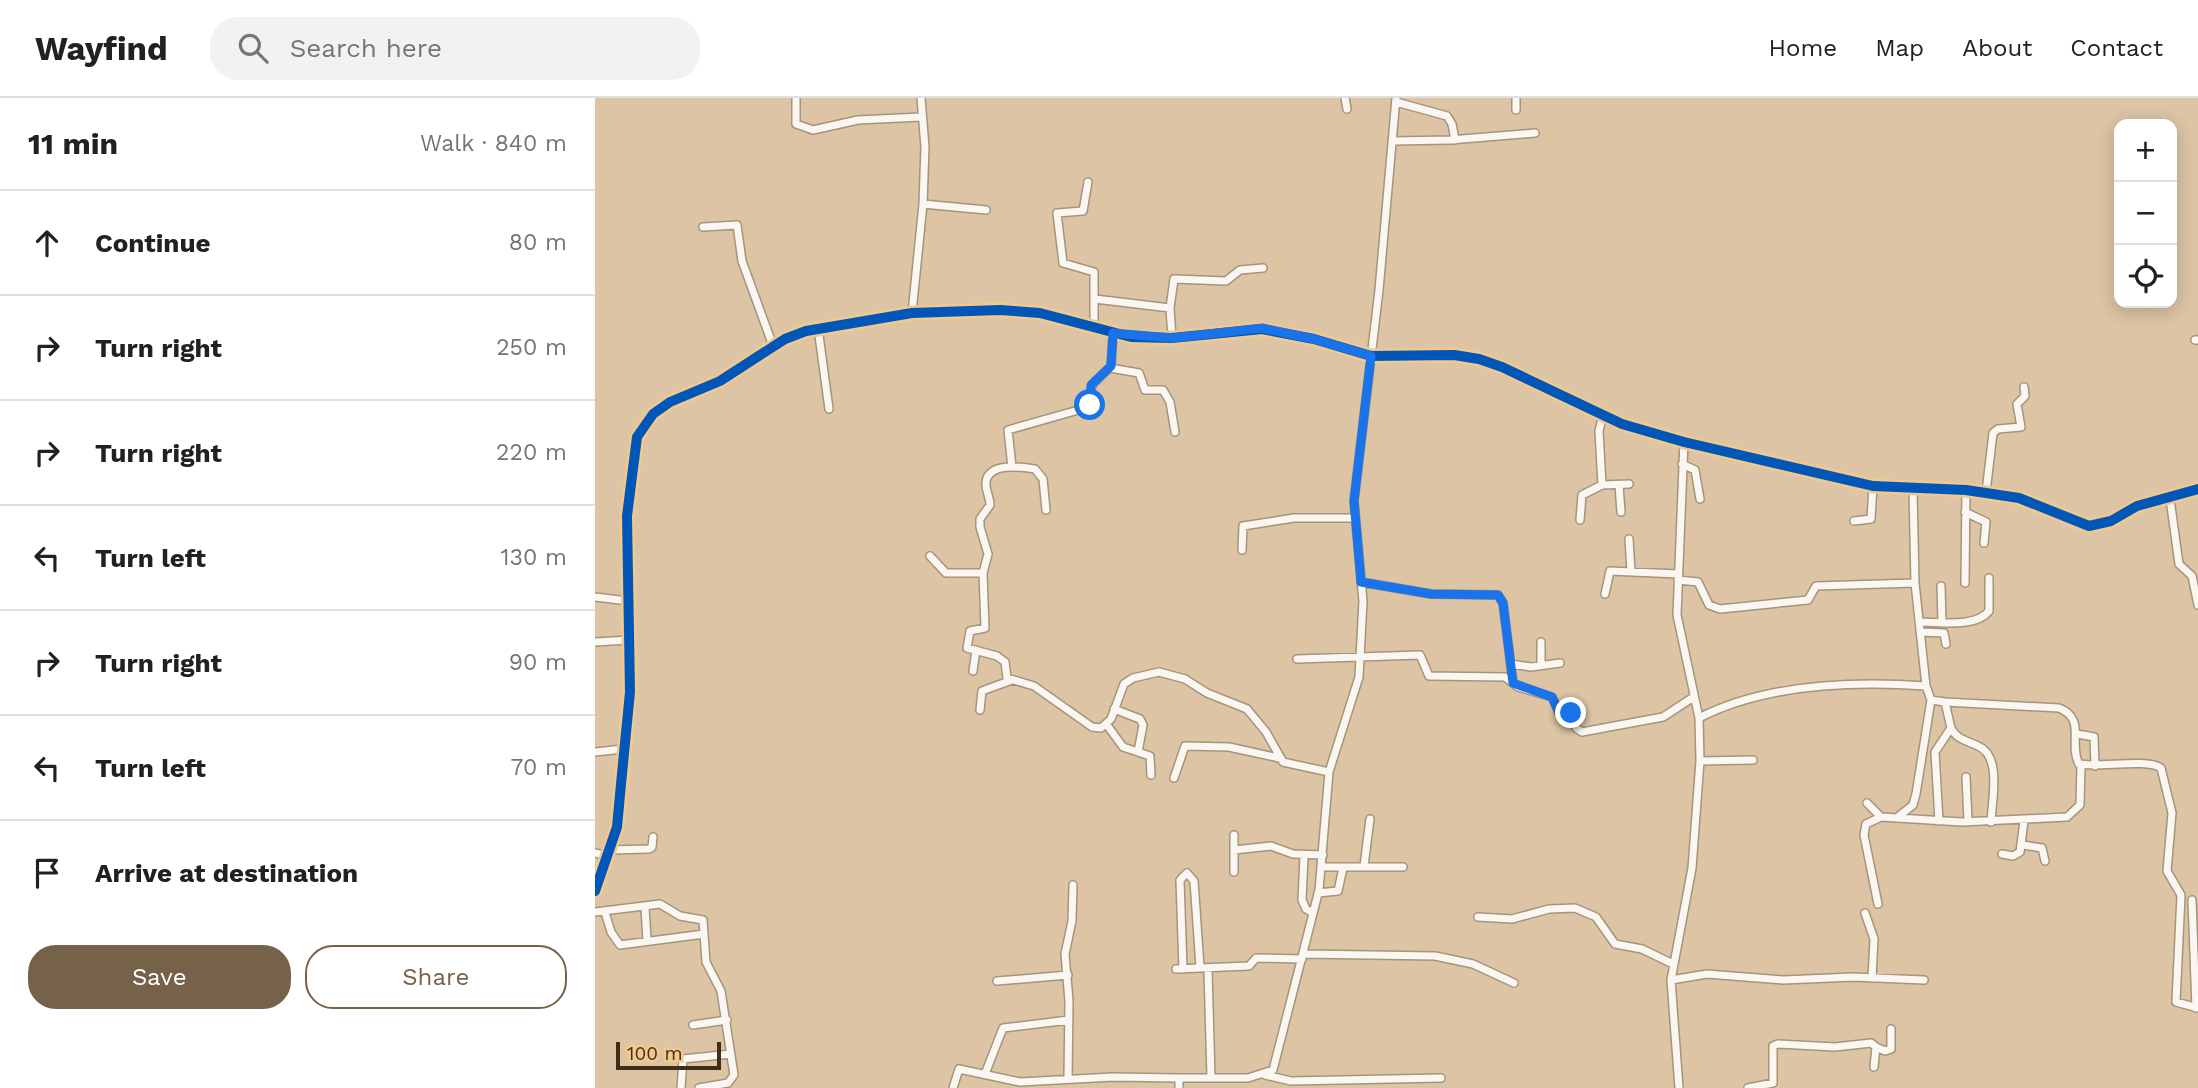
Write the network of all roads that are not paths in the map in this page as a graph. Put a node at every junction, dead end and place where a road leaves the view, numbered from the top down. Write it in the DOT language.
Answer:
graph roads {
  1 [pos="796,98"];
  2 [pos="921,98"];
  3 [pos="1345,98"];
  4 [pos="1516,98"];
  5 [pos="1396,100"];
  6 [pos="1347,109"];
  7 [pos="1516,110"];
  8 [pos="921,117"];
  9 [pos="1535,134"];
  10 [pos="1455,140"];
  11 [pos="1392,141"];
  12 [pos="1088,182"];
  13 [pos="923,205"];
  14 [pos="986,210"];
  15 [pos="703,227"];
  16 [pos="1263,268"];
  17 [pos="1095,299"];
  18 [pos="1170,308"];
  19 [pos="912,313"];
  20 [pos="1094,326"];
  21 [pos="818,328"];
  22 [pos="1113,333"];
  23 [pos="1173,338"];
  24 [pos="773,346"];
  25 [pos="1371,356"];
  26 [pos="1110,368"];
  27 [pos="2024,387"];
  28 [pos="829,409"];
  29 [pos="1603,415"];
  30 [pos="1175,432"];
  31 [pos="1684,442"];
  32 [pos="1682,464"];
  33 [pos="1012,467"];
  34 [pos="1629,484"];
  35 [pos="1602,485"];
  36 [pos="1619,485"];
  37 [pos="1873,486"];
  38 [pos="1913,489"];
  39 [pos="2198,489"];
  40 [pos="1966,490"];
  41 [pos="1986,492"];
  42 [pos="1700,499"];
  43 [pos="2170,499"];
  44 [pos="1045,510"];
  45 [pos="1621,512"];
  46 [pos="1965,512"];
  47 [pos="1354,518"];
  48 [pos="1580,520"];
  49 [pos="1854,521"];
  50 [pos="1629,539"];
  51 [pos="1984,543"];
  52 [pos="1242,551"];
  53 [pos="930,556"];
  54 [pos="1631,571"];
  55 [pos="983,573"];
  56 [pos="1678,577"];
  57 [pos="1989,578"];
  58 [pos="1361,582"];
  59 [pos="1915,583"];
  60 [pos="1965,583"];
  61 [pos="1941,586"];
  62 [pos="1605,594"];
  63 [pos="595,597"];
  64 [pos="628,601"];
  65 [pos="2198,605"];
  66 [pos="1919,622"];
  67 [pos="1942,622"];
  68 [pos="1920,632"];
  69 [pos="629,640"];
  70 [pos="595,642"];
  71 [pos="1541,642"];
  72 [pos="1946,644"];
  73 [pos="976,650"];
  74 [pos="1361,655"];
  75 [pos="1297,659"];
  76 [pos="1560,663"];
  77 [pos="1511,664"];
  78 [pos="1541,665"];
  79 [pos="973,671"];
  80 [pos="1013,680"];
  81 [pos="1513,683"];
  82 [pos="1926,686"];
  83 [pos="1692,698"];
  84 [pos="1931,701"];
  85 [pos="1945,702"];
  86 [pos="1114,709"];
  87 [pos="980,710"];
  88 [pos="1699,718"];
  89 [pos="1107,725"];
  90 [pos="1951,728"];
  91 [pos="2077,734"];
  92 [pos="622,749"];
  93 [pos="595,752"];
  94 [pos="1138,752"];
  95 [pos="1279,758"];
  96 [pos="1753,760"];
  97 [pos="1700,761"];
  98 [pos="2081,765"];
  99 [pos="2095,766"];
  100 [pos="1329,772"];
  101 [pos="1151,775"];
  102 [pos="1966,777"];
  103 [pos="1174,778"];
  104 [pos="1867,803"];
  105 [pos="1881,817"];
  106 [pos="1895,817"];
  107 [pos="1370,819"];
  108 [pos="1939,821"];
  109 [pos="1968,821"];
  110 [pos="2024,821"];
  111 [pos="1991,822"];
  112 [pos="1234,835"];
  113 [pos="653,837"];
  114 [pos="2023,845"];
  115 [pos="1234,850"];
  116 [pos="595,853"];
  117 [pos="609,853"];
  118 [pos="2002,853"];
  119 [pos="1322,855"];
  120 [pos="1304,856"];
  121 [pos="2045,861"];
  122 [pos="1364,866"];
  123 [pos="1322,867"];
  124 [pos="1403,867"];
  125 [pos="1343,868"];
  126 [pos="1234,872"];
  127 [pos="1073,885"];
  128 [pos="595,891"];
  129 [pos="1318,892"];
  130 [pos="2192,900"];
  131 [pos="1878,904"];
  132 [pos="645,908"];
  133 [pos="595,912"];
  134 [pos="605,912"];
  135 [pos="1313,913"];
  136 [pos="1865,913"];
  137 [pos="1478,917"];
  138 [pos="704,933"];
  139 [pos="647,940"];
  140 [pos="1303,956"];
  141 [pos="1673,964"];
  142 [pos="1204,969"];
  143 [pos="1067,975"];
  144 [pos="1872,978"];
  145 [pos="1671,980"];
  146 [pos="1924,980"];
  147 [pos="997,981"];
  148 [pos="1514,983"];
  149 [pos="2197,1008"];
  150 [pos="727,1020"];
  151 [pos="1069,1020"];
  152 [pos="693,1025"];
  153 [pos="1891,1029"];
  154 [pos="1876,1047"];
  155 [pos="731,1054"];
  156 [pos="1874,1067"];
  157 [pos="985,1074"];
  158 [pos="1265,1075"];
  159 [pos="1179,1078"];
  160 [pos="1211,1078"];
  161 [pos="1248,1078"];
  162 [pos="1441,1078"];
  163 [pos="1068,1079"];
  164 [pos="1378,1084"];
  165 [pos="681,1088"];
  166 [pos="699,1088"];
  167 [pos="953,1088"];
  168 [pos="1179,1088"];
  169 [pos="1247,1088"];
  170 [pos="1679,1088"];
  171 [pos="1748,1088"];
  1 -- 8 [label="street"];
  2 -- 8 [label="street"];
  3 -- 6 [label="street"];
  4 -- 7 [label="street"];
  5 -- 10 [label="street"];
  5 -- 11 [label="street"];
  8 -- 13 [label="street"];
  9 -- 10 [label="street"];
  10 -- 11 [label="street"];
  11 -- 25 [label="street"];
  12 -- 17 [label="street"];
  13 -- 14 [label="street"];
  13 -- 19 [label="street"];
  15 -- 24 [label="street"];
  16 -- 18 [label="street"];
  17 -- 18 [label="street"];
  17 -- 20 [label="street"];
  18 -- 23 [label="street"];
  19 -- 20 [label="street"];
  19 -- 21 [label="street"];
  20 -- 22 [label="street"];
  21 -- 24 [label="street"];
  21 -- 28 [label="street"];
  22 -- 23 [label="street"];
  22 -- 26 [label="street"];
  23 -- 25 [label="street"];
  24 -- 64 [label="street"];
  25 -- 29 [label="street"];
  25 -- 47 [label="street"];
  26 -- 30 [label="street"];
  26 -- 33 [label="street"];
  27 -- 41 [label="street"];
  29 -- 31 [label="street"];
  29 -- 35 [label="street"];
  31 -- 32 [label="street"];
  31 -- 37 [label="street"];
  32 -- 42 [label="street"];
  32 -- 56 [label="street"];
  33 -- 44 [label="street"];
  33 -- 55 [label="street"];
  34 -- 36 [label="street"];
  35 -- 36 [label="street"];
  35 -- 48 [label="street"];
  36 -- 45 [label="street"];
  37 -- 38 [label="street"];
  37 -- 49 [label="street"];
  38 -- 40 [label="street"];
  38 -- 59 [label="street"];
  39 -- 43 [label="street"];
  40 -- 41 [label="street"];
  40 -- 46 [label="street"];
  41 -- 43 [label="street"];
  43 -- 65 [label="street"];
  46 -- 51 [label="street"];
  46 -- 60 [label="street"];
  47 -- 52 [label="street"];
  47 -- 58 [label="street"];
  50 -- 54 [label="street"];
  53 -- 55 [label="street"];
  54 -- 56 [label="street"];
  54 -- 62 [label="street"];
  55 -- 73 [label="street"];
  56 -- 59 [label="street"];
  56 -- 83 [label="street"];
  57 -- 67 [label="street"];
  58 -- 74 [label="street"];
  58 -- 77 [label="street"];
  59 -- 66 [label="street"];
  61 -- 67 [label="street"];
  63 -- 64 [label="street"];
  64 -- 69 [label="street"];
  66 -- 67 [label="street"];
  66 -- 68 [label="street"];
  68 -- 72 [label="street"];
  68 -- 82 [label="street"];
  69 -- 70 [label="street"];
  69 -- 92 [label="street"];
  71 -- 78 [label="street"];
  73 -- 79 [label="street"];
  73 -- 80 [label="street"];
  74 -- 75 [label="street"];
  74 -- 81 [label="street"];
  74 -- 100 [label="street"];
  76 -- 78 [label="street"];
  77 -- 78 [label="street"];
  77 -- 81 [label="street"];
  80 -- 87 [label="street"];
  80 -- 89 [label="street"];
  81 -- 83 [label="street"];
  82 -- 84 [label="street"];
  82 -- 88 [label="street"];
  83 -- 88 [label="street"];
  84 -- 85 [label="street"];
  84 -- 106 [label="street"];
  85 -- 90 [label="street"];
  85 -- 91 [label="street"];
  86 -- 89 [label="street"];
  86 -- 94 [label="street"];
  86 -- 95 [label="street"];
  88 -- 97 [label="street"];
  89 -- 94 [label="street"];
  90 -- 108 [label="street"];
  90 -- 111 [label="street"];
  91 -- 98 [label="street"];
  91 -- 99 [label="street"];
  92 -- 93 [label="street"];
  92 -- 117 [label="street"];
  94 -- 101 [label="street"];
  95 -- 100 [label="street"];
  95 -- 103 [label="street"];
  96 -- 97 [label="street"];
  97 -- 141 [label="street"];
  98 -- 99 [label="street"];
  98 -- 110 [label="street"];
  99 -- 149 [label="street"];
  100 -- 119 [label="street"];
  102 -- 109 [label="street"];
  104 -- 105 [label="street"];
  105 -- 106 [label="street"];
  105 -- 131 [label="street"];
  106 -- 108 [label="street"];
  107 -- 122 [label="street"];
  108 -- 109 [label="street"];
  109 -- 111 [label="street"];
  110 -- 111 [label="street"];
  110 -- 114 [label="street"];
  112 -- 115 [label="street"];
  113 -- 117 [label="street"];
  114 -- 118 [label="street"];
  114 -- 121 [label="street"];
  115 -- 120 [label="street"];
  115 -- 126 [label="street"];
  116 -- 117 [label="street"];
  117 -- 128 [label="street"];
  119 -- 120 [label="street"];
  119 -- 123 [label="street"];
  120 -- 135 [label="street"];
  122 -- 124 [label="street"];
  122 -- 125 [label="street"];
  123 -- 125 [label="street"];
  123 -- 129 [label="street"];
  125 -- 129 [label="street"];
  127 -- 143 [label="street"];
  129 -- 135 [label="street"];
  130 -- 149 [label="street"];
  132 -- 134 [label="street"];
  132 -- 138 [label="street"];
  132 -- 139 [label="street"];
  133 -- 134 [label="street"];
  134 -- 139 [label="street"];
  135 -- 140 [label="street"];
  136 -- 144 [label="street"];
  137 -- 141 [label="street"];
  138 -- 139 [label="street"];
  138 -- 150 [label="street"];
  140 -- 142 [label="street"];
  140 -- 148 [label="street"];
  140 -- 158 [label="street"];
  141 -- 145 [label="street"];
  142 -- 142 [label="street"];
  142 -- 160 [label="street"];
  143 -- 147 [label="street"];
  143 -- 151 [label="street"];
  144 -- 145 [label="street"];
  144 -- 146 [label="street"];
  145 -- 170 [label="street"];
  150 -- 152 [label="street"];
  150 -- 155 [label="street"];
  151 -- 157 [label="street"];
  151 -- 163 [label="street"];
  153 -- 154 [label="street"];
  154 -- 156 [label="street"];
  154 -- 171 [label="street"];
  155 -- 165 [label="street"];
  155 -- 166 [label="street"];
  157 -- 163 [label="street"];
  157 -- 167 [label="street"];
  158 -- 161 [label="street"];
  158 -- 164 [label="street"];
  159 -- 160 [label="street"];
  159 -- 163 [label="street"];
  159 -- 168 [label="street"];
  160 -- 161 [label="street"];
  161 -- 169 [label="street"];
  162 -- 164 [label="street"];
}
